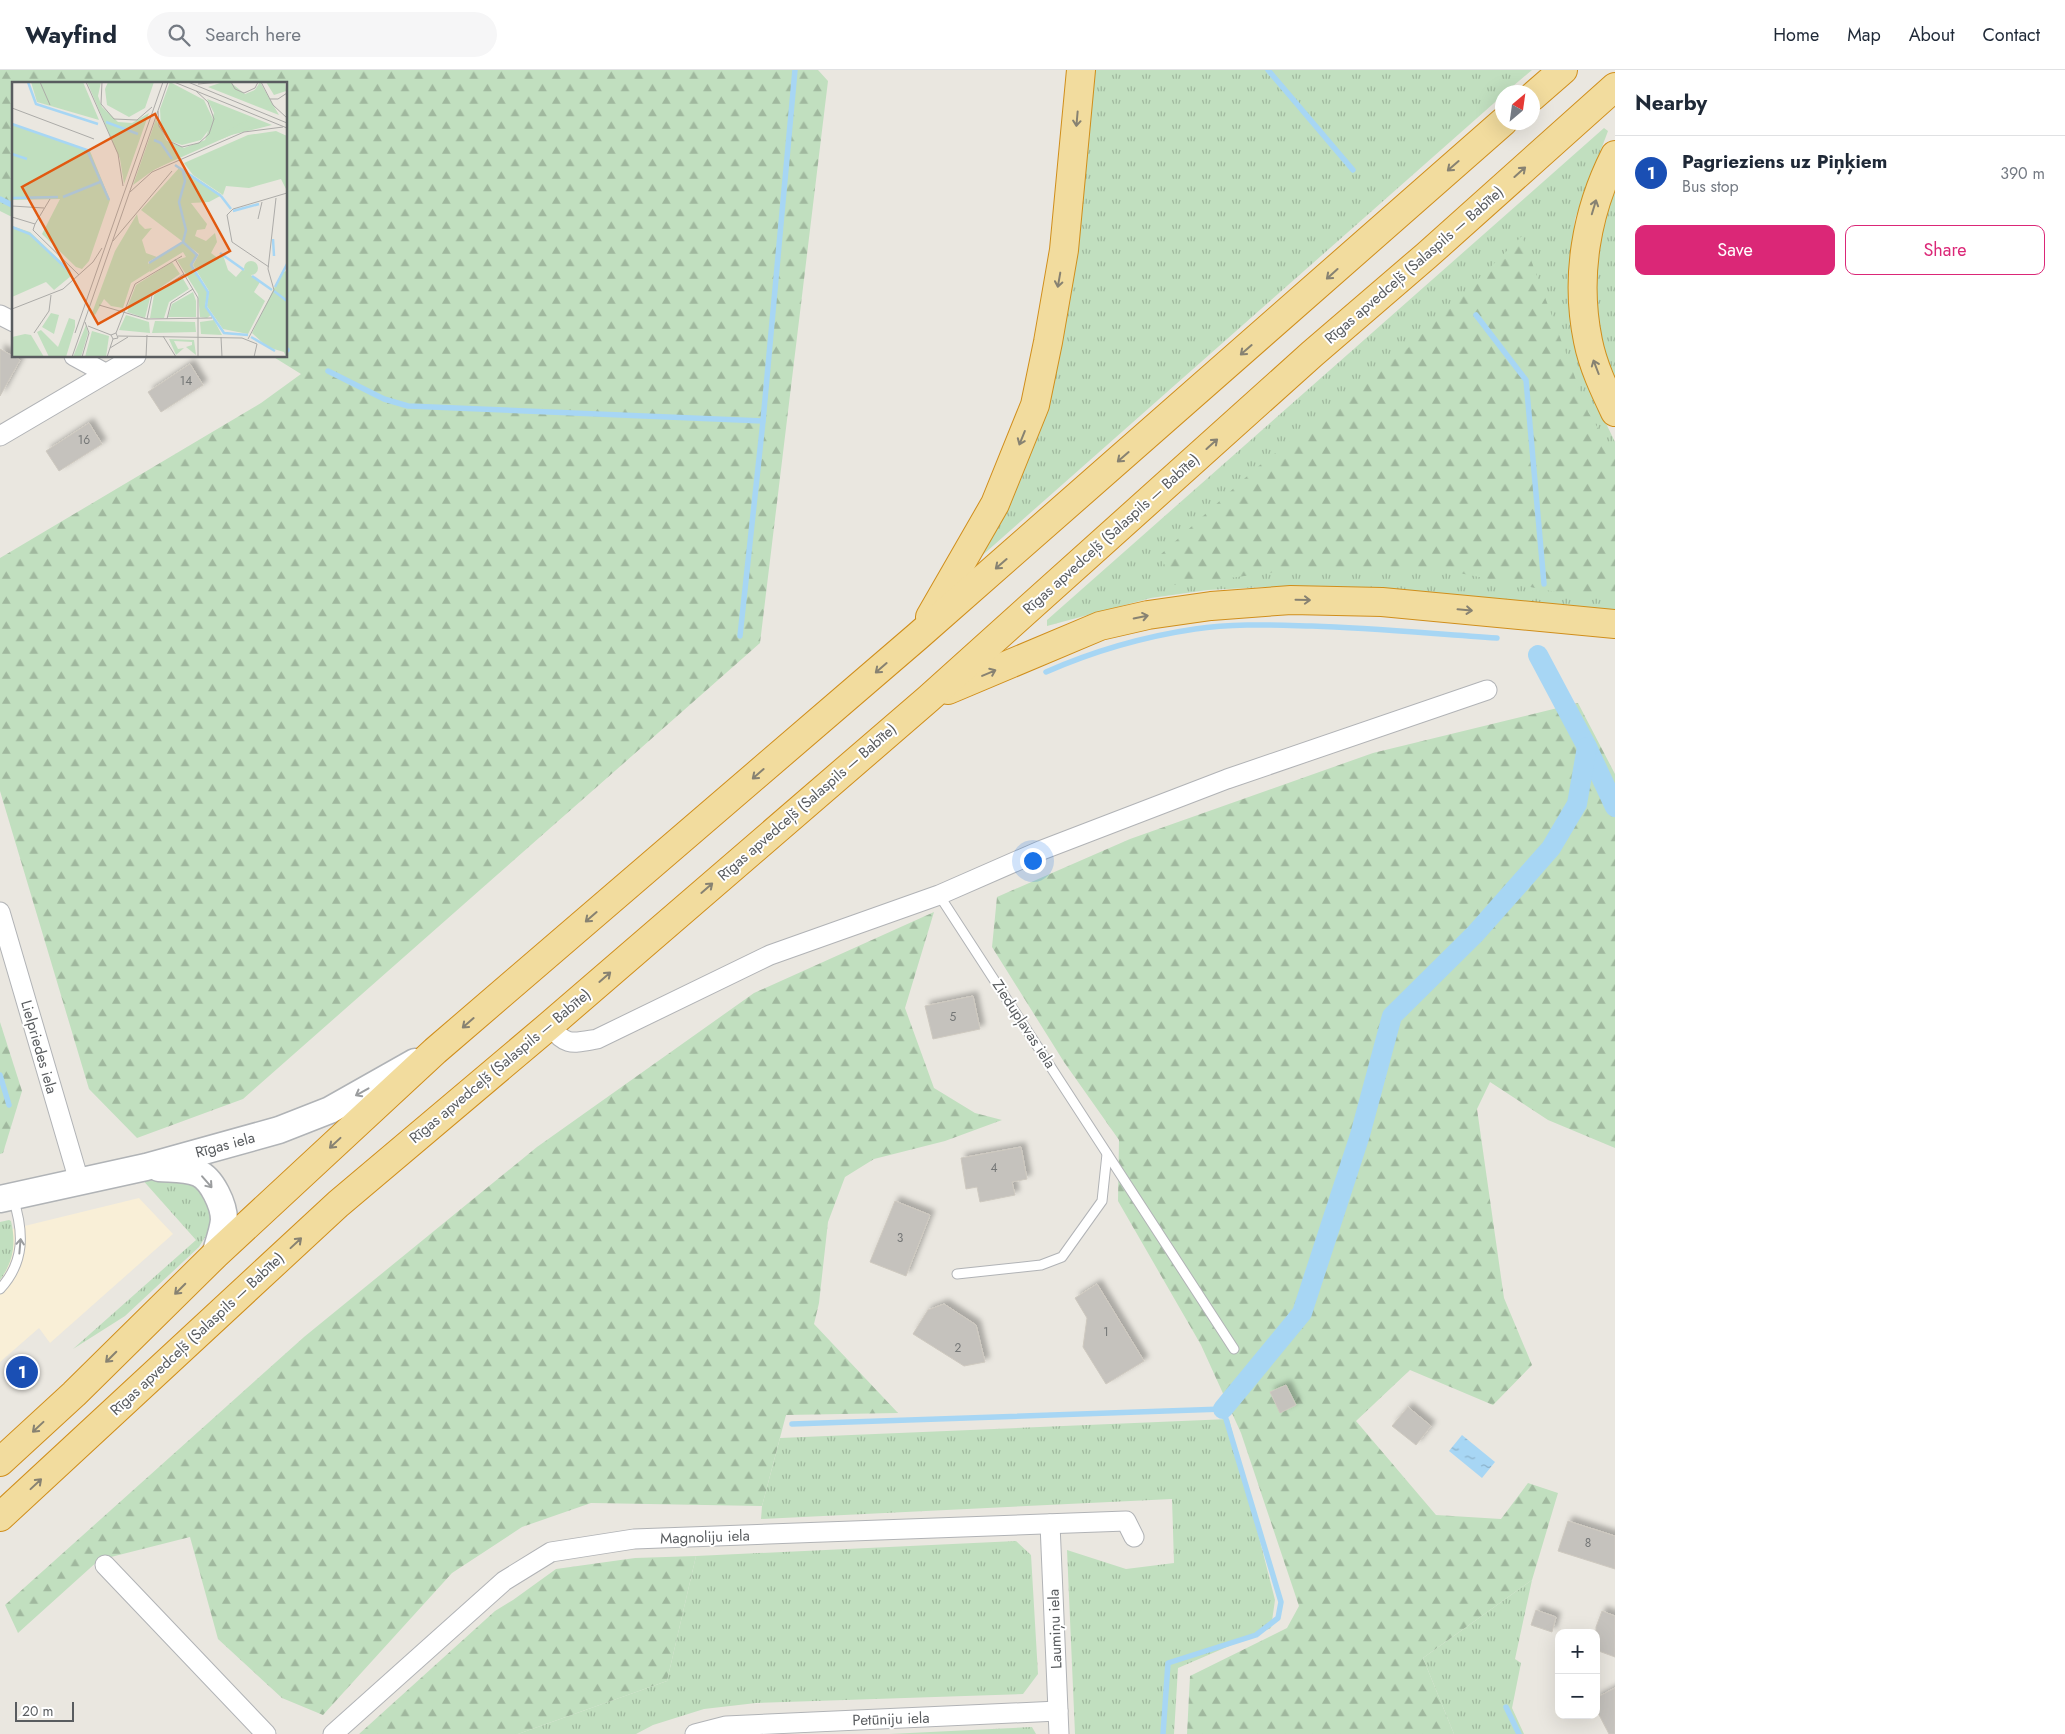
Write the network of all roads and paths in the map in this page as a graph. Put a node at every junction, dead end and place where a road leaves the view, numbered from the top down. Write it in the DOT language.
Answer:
graph roads {
  1 [pos="1081,70"];
  2 [pos="1563,70"];
  3 [pos="1615,88"];
  4 [pos="1540,90"];
  5 [pos="1495,129"];
  6 [pos="1615,155"];
  7 [pos="0,315"];
  8 [pos="12,321"];
  9 [pos="78,358"];
  10 [pos="132,358"];
  11 [pos="105,373"];
  12 [pos="1615,412"];
  13 [pos="0,436"];
  14 [pos="1615,624"];
  15 [pos="918,636"];
  16 [pos="1487,690"];
  17 [pos="928,699"];
  18 [pos="939,896"];
  19 [pos="0,912"];
  20 [pos="550,1025"];
  21 [pos="435,1051"];
  22 [pos="1107,1154"];
  23 [pos="146,1167"];
  24 [pos="79,1181"];
  25 [pos="6,1198"];
  26 [pos="215,1255"];
  27 [pos="957,1274"];
  28 [pos="0,1289"];
  29 [pos="1234,1349"];
  30 [pos="0,1462"];
  31 [pos="0,1517"];
  32 [pos="1050,1524"];
  33 [pos="1134,1537"];
  34 [pos="105,1564"];
  35 [pos="1058,1711"];
  36 [pos="266,1734"];
  37 [pos="333,1734"];
  38 [pos="695,1734"];
  39 [pos="1059,1734"];
  1 -- 15 [label="highway, one-way"];
  2 -- 4 [label="highway"];
  17 -- 3 [label="highway, Rīgas apvedceļš (Salaspils — Babīte), one-way"];
  5 -- 15 [label="highway, one-way"];
  12 -- 6 [label="highway, one-way"];
  7 -- 8 [label="street"];
  9 -- 11 [label="street"];
  10 -- 11 [label="street"];
  11 -- 13 [label="street"];
  17 -- 14 [label="highway, one-way"];
  15 -- 21 [label="highway, one-way"];
  16 -- 18 [label="street"];
  20 -- 17 [label="highway, Rīgas apvedceļš (Salaspils — Babīte), one-way"];
  18 -- 20 [label="street"];
  18 -- 22 [label="lane, Ziedupļavas iela"];
  19 -- 24 [label="street, Lielpriedes iela"];
  31 -- 20 [label="highway, Rīgas apvedceļš (Salaspils — Babīte), one-way"];
  21 -- 23 [label="main road, Rīgas iela, one-way"];
  21 -- 26 [label="highway, one-way"];
  22 -- 27 [label="lane"];
  22 -- 29 [label="lane, Ziedupļavas iela"];
  23 -- 24 [label="main road, Rīgas iela"];
  23 -- 26 [label="main road, one-way"];
  24 -- 25 [label="main road, Rīgas iela"];
  28 -- 25 [label="lane, one-way"];
  26 -- 30 [label="highway, one-way"];
  32 -- 33 [label="street, Magnoliju iela"];
  32 -- 35 [label="street, Laumiņu iela"];
  32 -- 37 [label="street, Magnoliju iela"];
  34 -- 36 [label="street"];
  35 -- 38 [label="street, Petūniju iela"];
  35 -- 39 [label="street, Laumiņu iela"];
}
